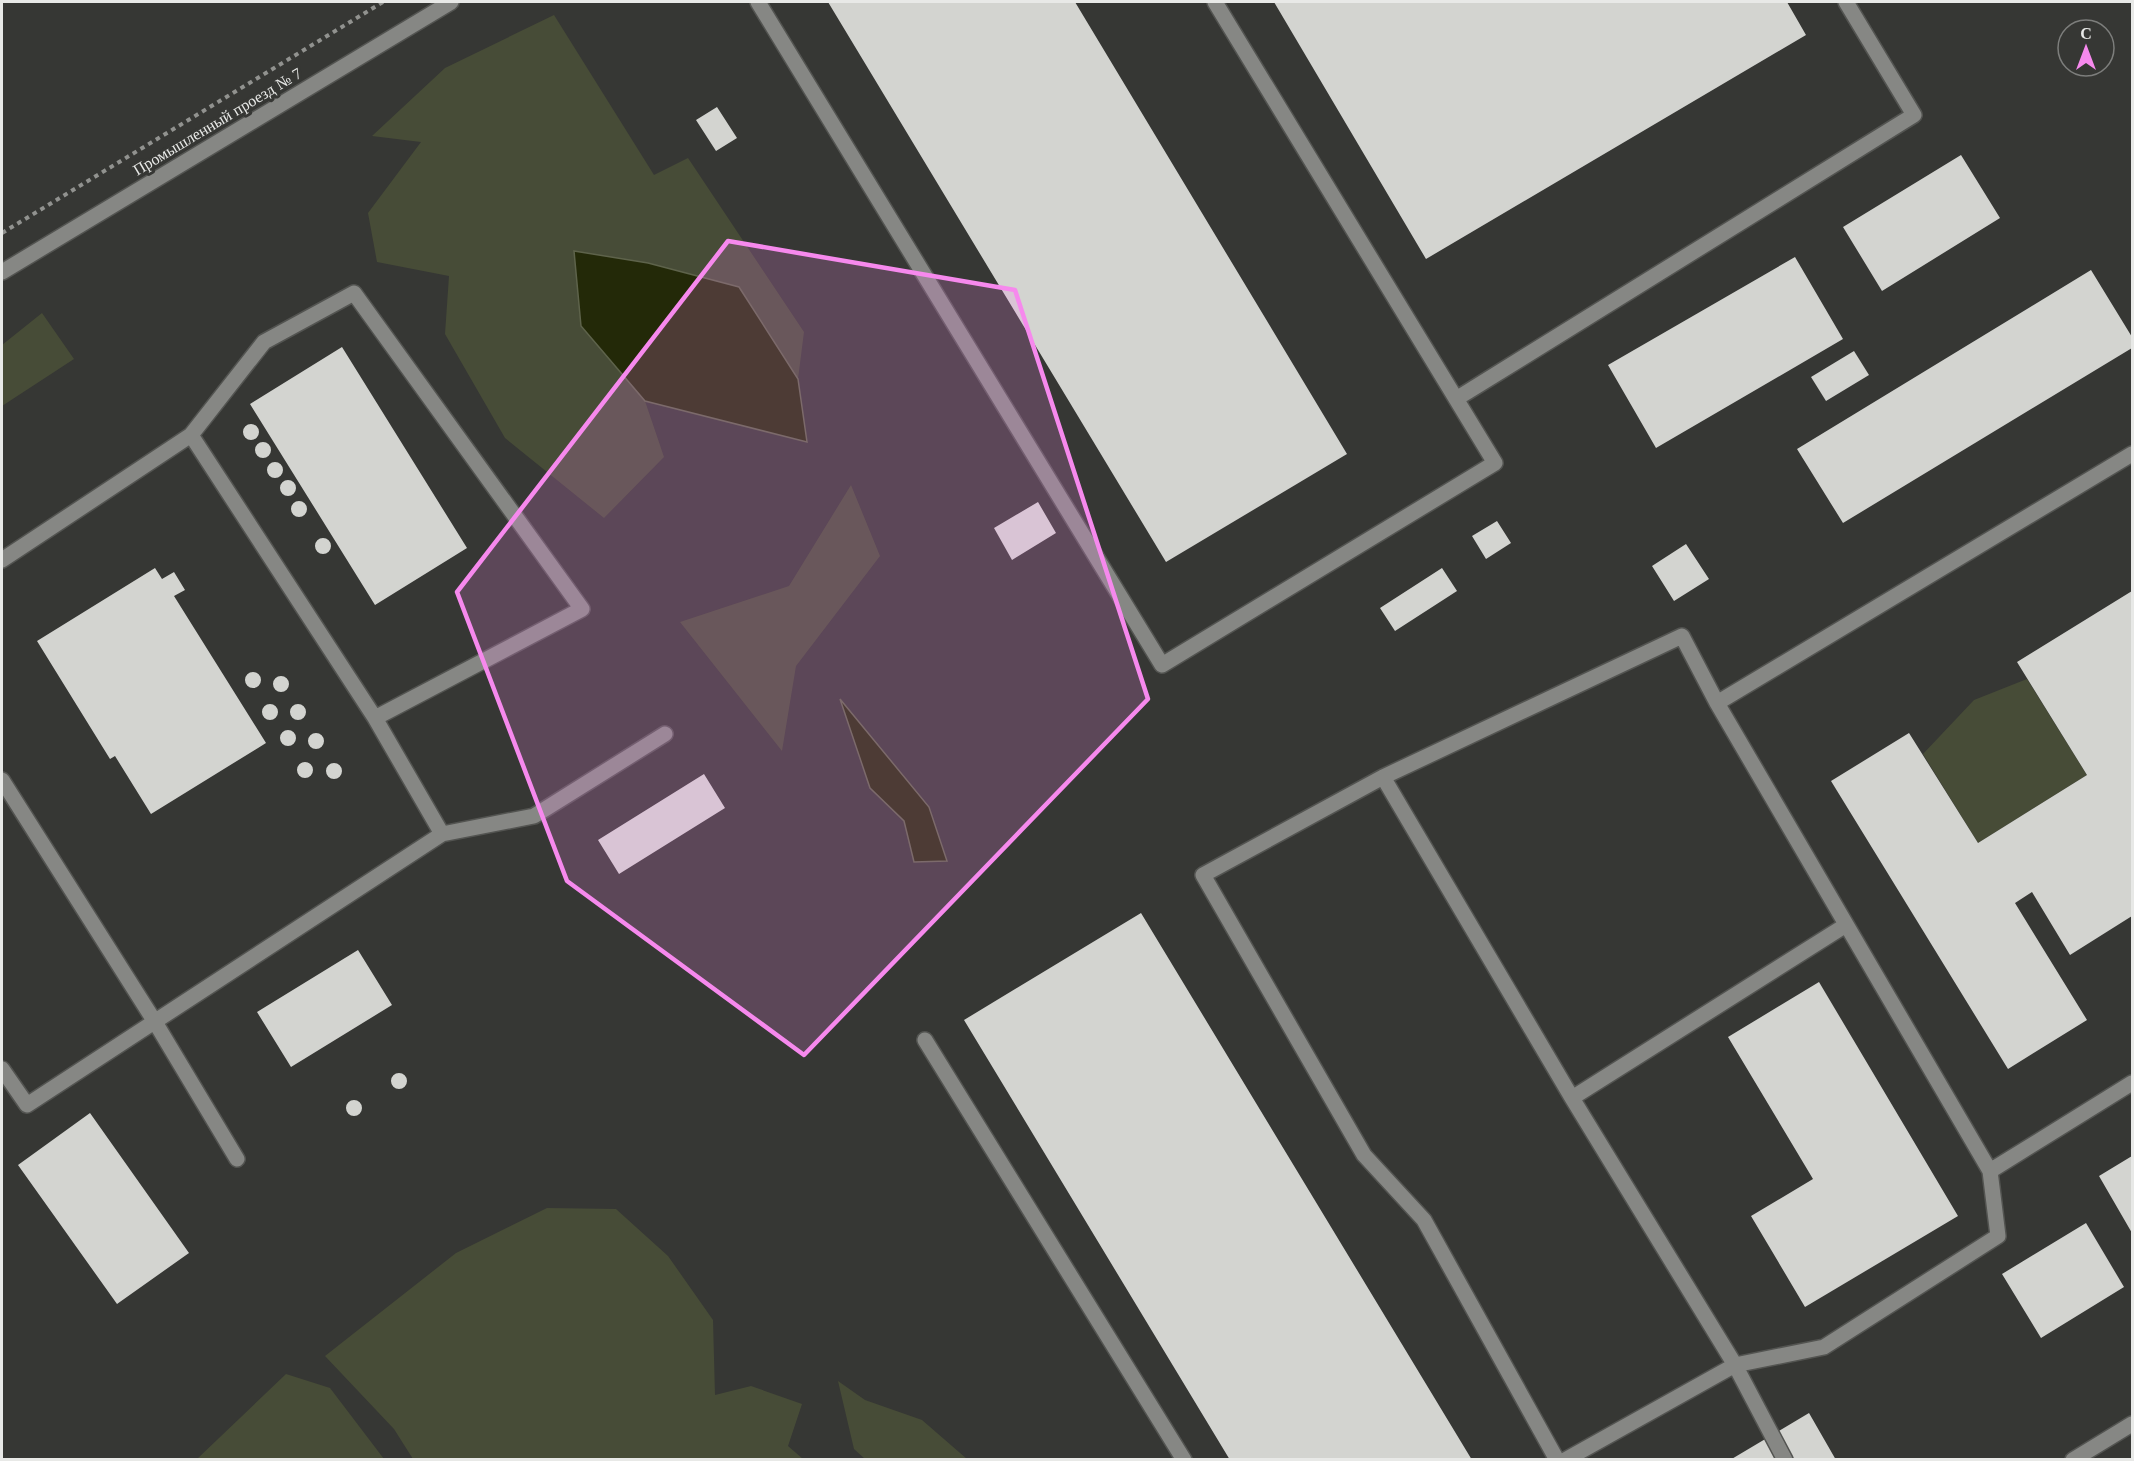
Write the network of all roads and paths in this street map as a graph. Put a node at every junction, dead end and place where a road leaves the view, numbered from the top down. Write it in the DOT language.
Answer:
graph roads {
  1 [pos="383,2"];
  2 [pos="451,2"];
  3 [pos="758,2"];
  4 [pos="1215,2"];
  5 [pos="1846,2"];
  6 [pos="2,233"];
  7 [pos="2,272"];
  8 [pos="1456,399"];
  9 [pos="191,435"];
  10 [pos="2133,454"];
  11 [pos="2,560"];
  12 [pos="1717,703"];
  13 [pos="375,718"];
  14 [pos="664,734"];
  15 [pos="1383,777"];
  16 [pos="2,780"];
  17 [pos="442,834"];
  18 [pos="1846,925"];
  19 [pos="155,1022"];
  20 [pos="925,1040"];
  21 [pos="2,1069"];
  22 [pos="2133,1083"];
  23 [pos="1572,1098"];
  24 [pos="237,1159"];
  25 [pos="1990,1171"];
  26 [pos="1735,1365"];
  27 [pos="2133,1424"];
  28 [pos="1184,1460"];
  29 [pos="1557,1460"];
  30 [pos="1565,1460"];
  31 [pos="1785,1460"];
  32 [pos="2073,1460"];
  1 -- 6 [label="path"];
  2 -- 7 [label="street, Промышленный проезд № 7"];
  3 -- 8 [label="street"];
  4 -- 8 [label="street"];
  5 -- 8 [label="street"];
  9 -- 11 [label="street"];
  9 -- 13 [label="street"];
  9 -- 13 [label="street"];
  10 -- 12 [label="street"];
  12 -- 15 [label="street"];
  12 -- 18 [label="street"];
  13 -- 17 [label="street"];
  14 -- 17 [label="street"];
  15 -- 23 [label="street"];
  15 -- 29 [label="street"];
  16 -- 19 [label="street"];
  17 -- 19 [label="street"];
  18 -- 23 [label="street"];
  18 -- 25 [label="street"];
  19 -- 21 [label="street"];
  19 -- 24 [label="street"];
  20 -- 28 [label="street"];
  22 -- 25 [label="street"];
  23 -- 26 [label="street"];
  25 -- 26 [label="street"];
  26 -- 30 [label="street"];
  26 -- 31 [label="street"];
  27 -- 32 [label="street"];
}
